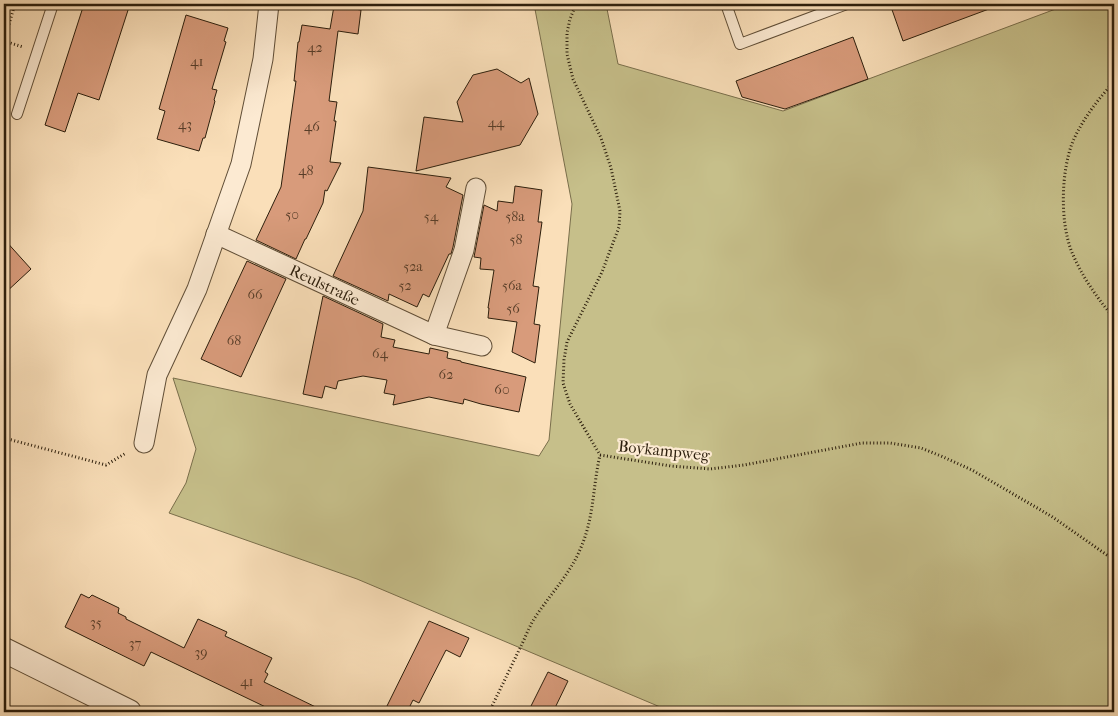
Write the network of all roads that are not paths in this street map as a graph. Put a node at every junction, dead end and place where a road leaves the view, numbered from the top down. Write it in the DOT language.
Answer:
graph roads {
  1 [pos="52,4"];
  2 [pos="269,4"];
  3 [pos="726,4"];
  4 [pos="847,4"];
  5 [pos="17,114"];
  6 [pos="476,188"];
  7 [pos="216,234"];
  8 [pos="434,335"];
  9 [pos="482,346"];
  10 [pos="144,443"];
  11 [pos="4,650"];
  12 [pos="129,712"];
  1 -- 5 [label="lane"];
  2 -- 7 [label="street"];
  3 -- 4 [label="lane"];
  6 -- 8 [label="street"];
  7 -- 8 [label="street, Reulstraße"];
  7 -- 10 [label="street"];
  8 -- 9 [label="street, Reulstraße"];
  11 -- 12 [label="street"];
}
